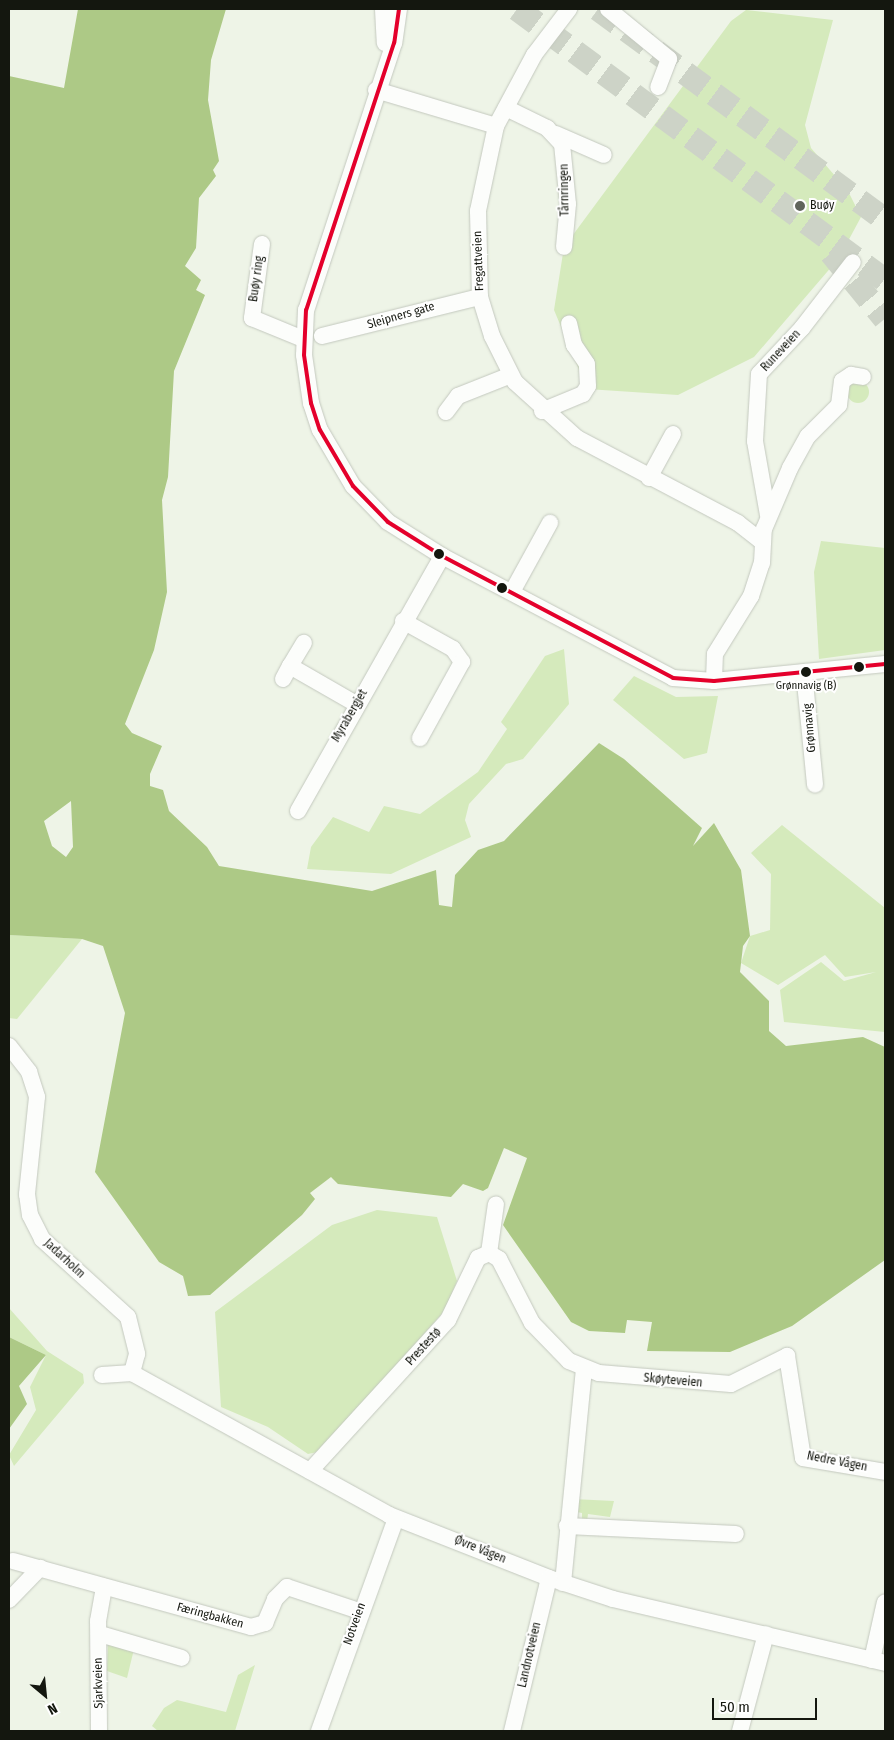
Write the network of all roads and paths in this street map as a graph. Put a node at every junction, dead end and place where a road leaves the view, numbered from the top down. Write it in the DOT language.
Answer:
graph roads {
  1 [pos="383,9"];
  2 [pos="399,9"];
  3 [pos="568,9"];
  4 [pos="608,9"];
  5 [pos="384,64"];
  6 [pos="658,88"];
  7 [pos="376,90"];
  8 [pos="506,108"];
  9 [pos="496,126"];
  10 [pos="556,134"];
  11 [pos="604,155"];
  12 [pos="262,244"];
  13 [pos="564,247"];
  14 [pos="853,262"];
  15 [pos="480,297"];
  16 [pos="569,324"];
  17 [pos="322,336"];
  18 [pos="303,340"];
  19 [pos="511,375"];
  20 [pos="863,377"];
  21 [pos="542,411"];
  22 [pos="446,412"];
  23 [pos="673,434"];
  24 [pos="649,478"];
  25 [pos="768,515"];
  26 [pos="550,523"];
  27 [pos="760,540"];
  28 [pos="442,556"];
  29 [pos="512,592"];
  30 [pos="403,621"];
  31 [pos="304,643"];
  32 [pos="885,664"];
  33 [pos="804,672"];
  34 [pos="714,682"];
  35 [pos="356,704"];
  36 [pos="420,738"];
  37 [pos="815,784"];
  38 [pos="298,811"];
  39 [pos="9,1046"];
  40 [pos="496,1204"];
  41 [pos="489,1253"];
  42 [pos="584,1368"];
  43 [pos="132,1373"];
  44 [pos="102,1375"];
  45 [pos="790,1384"];
  46 [pos="310,1471"];
  47 [pos="885,1472"];
  48 [pos="396,1518"];
  49 [pos="566,1526"];
  50 [pos="736,1534"];
  51 [pos="13,1561"];
  52 [pos="40,1568"];
  53 [pos="556,1580"];
  54 [pos="104,1587"];
  55 [pos="9,1600"];
  56 [pos="885,1602"];
  57 [pos="359,1611"];
  58 [pos="100,1634"];
  59 [pos="766,1634"];
  60 [pos="182,1658"];
  61 [pos="879,1662"];
  62 [pos="99,1731"];
  63 [pos="319,1731"];
  64 [pos="512,1731"];
  65 [pos="740,1731"];
  1 -- 5 [label="street"];
  2 -- 5 [label="street"];
  3 -- 8 [label="street, Fregattveien"];
  4 -- 6 [label="street"];
  5 -- 7 [label="street"];
  7 -- 9 [label="street"];
  7 -- 18 [label="street"];
  8 -- 9 [label="street, Fregattveien"];
  8 -- 10 [label="street"];
  9 -- 15 [label="street, Fregattveien"];
  10 -- 11 [label="street"];
  10 -- 13 [label="street, Tårnringen"];
  12 -- 18 [label="street, Buøy ring"];
  14 -- 25 [label="street, Runeveien"];
  15 -- 17 [label="street, Sleipners gate"];
  15 -- 19 [label="street, Fregattveien"];
  16 -- 21 [label="street"];
  18 -- 28 [label="street"];
  19 -- 21 [label="street, Fregattveien"];
  19 -- 22 [label="street"];
  20 -- 25 [label="street, Runeveien"];
  21 -- 24 [label="street, Fregattveien"];
  23 -- 24 [label="street"];
  24 -- 27 [label="street, Fregattveien"];
  25 -- 27 [label="street, Runeveien"];
  26 -- 29 [label="street"];
  27 -- 34 [label="street, Runeveien"];
  28 -- 29 [label="street"];
  28 -- 30 [label="street, Myrabergjet"];
  29 -- 34 [label="street"];
  30 -- 35 [label="street, Myrabergjet"];
  30 -- 36 [label="street"];
  31 -- 35 [label="street"];
  32 -- 33 [label="street"];
  33 -- 34 [label="street"];
  33 -- 37 [label="street, Grønnavig"];
  35 -- 38 [label="street, Myrabergjet"];
  39 -- 43 [label="street, Jadarholm"];
  40 -- 41 [label="street"];
  41 -- 42 [label="street, Skøyteveien"];
  41 -- 46 [label="street, Prestestø"];
  42 -- 45 [label="street, Skøyteveien"];
  42 -- 49 [label="street"];
  43 -- 44 [label="street"];
  43 -- 46 [label="street, Øvre Vågen"];
  45 -- 47 [label="street, Nedre Vågen"];
  46 -- 48 [label="street, Øvre Vågen"];
  48 -- 53 [label="street, Øvre Vågen"];
  48 -- 57 [label="street, Notveien"];
  49 -- 50 [label="street"];
  49 -- 53 [label="street"];
  51 -- 52 [label="street, Færingbakken"];
  52 -- 54 [label="street, Færingbakken"];
  52 -- 55 [label="street"];
  53 -- 59 [label="street, Øvre Vågen"];
  53 -- 64 [label="street, Landnotveien"];
  54 -- 57 [label="street, Færingbakken"];
  54 -- 58 [label="street, Sjarkveien"];
  56 -- 61 [label="street"];
  57 -- 63 [label="street, Notveien"];
  58 -- 60 [label="street"];
  58 -- 62 [label="street, Sjarkveien"];
  59 -- 61 [label="street, Øvre Vågen"];
  59 -- 65 [label="street"];
}
